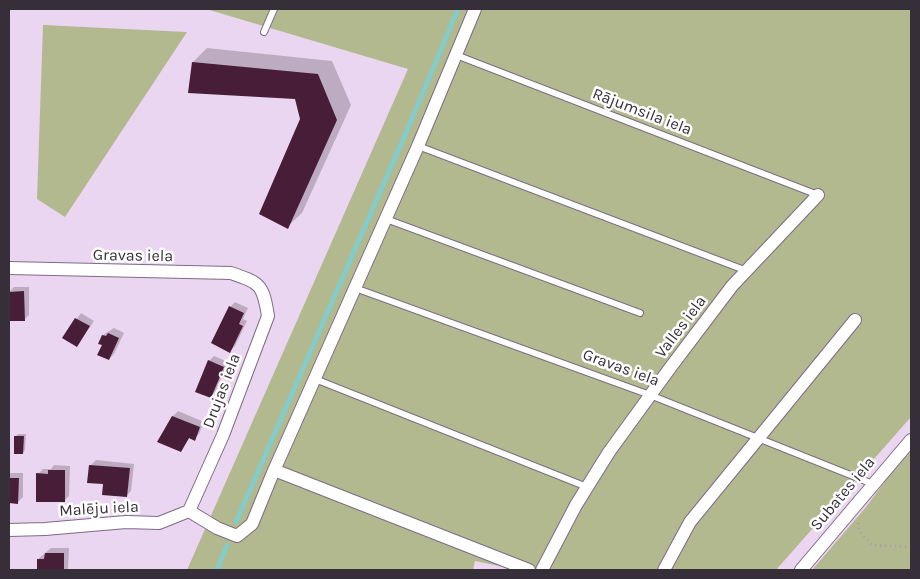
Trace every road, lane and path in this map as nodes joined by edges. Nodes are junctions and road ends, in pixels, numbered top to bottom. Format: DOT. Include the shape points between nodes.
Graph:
graph roads {
  1 [pos="274,9"];
  2 [pos="475,9"];
  3 [pos="264,32"];
  4 [pos="456,55"];
  5 [pos="418,146"];
  6 [pos="818,195"];
  7 [pos="386,219"];
  8 [pos="9,268"];
  9 [pos="747,271"];
  10 [pos="256,282"];
  11 [pos="355,288"];
  12 [pos="640,313"];
  13 [pos="855,320"];
  14 [pos="315,379"];
  15 [pos="650,395"];
  16 [pos="757,438"];
  17 [pos="911,440"];
  18 [pos="274,470"];
  19 [pos="873,484"];
  20 [pos="587,487"];
  21 [pos="854,508"];
  22 [pos="189,511"];
  23 [pos="9,530"];
  24 [pos="911,547"];
  25 [pos="529,570"];
  26 [pos="542,570"];
  27 [pos="664,570"];
  28 [pos="801,570"];
  1 -- 3 [label="lane"];
  2 -- 4 [label="street"];
  4 -- 5 [label="street"];
  4 -- 6 [label="lane, Rājumsila iela"];
  5 -- 7 [label="street"];
  5 -- 9 [label="lane"];
  6 -- 9 [label="street, Valles iela"];
  7 -- 11 [label="street"];
  7 -- 12 [label="lane"];
  8 -- 10 [label="street, Gravas iela" via="231,273"];
  9 -- 15 [label="street, Valles iela" via="732,286"];
  10 -- 22 [label="street, Drujas iela" via="265,296 268,316 223,435"];
  11 -- 14 [label="street"];
  11 -- 15 [label="lane, Gravas iela"];
  13 -- 16 [label="street"];
  14 -- 18 [label="street"];
  14 -- 20 [label="lane"];
  15 -- 16 [label="lane, Gravas iela"];
  15 -- 20 [label="street, Valles iela"];
  16 -- 19 [label="lane, Gravas iela"];
  16 -- 27 [label="street" via="690,522"];
  17 -- 19 [label="street, Subates iela"];
  18 -- 22 [label="street" via="252,524 237,536"];
  18 -- 25 [label="street"];
  19 -- 21 [label="street, Subates iela"];
  20 -- 26 [label="street, Valles iela"];
  21 -- 24 [label="path" via="860,532 872,545"];
  21 -- 28 [label="street, Subates iela"];
  22 -- 23 [label="street, Malēju iela" via="159,523 126,522"];
}
